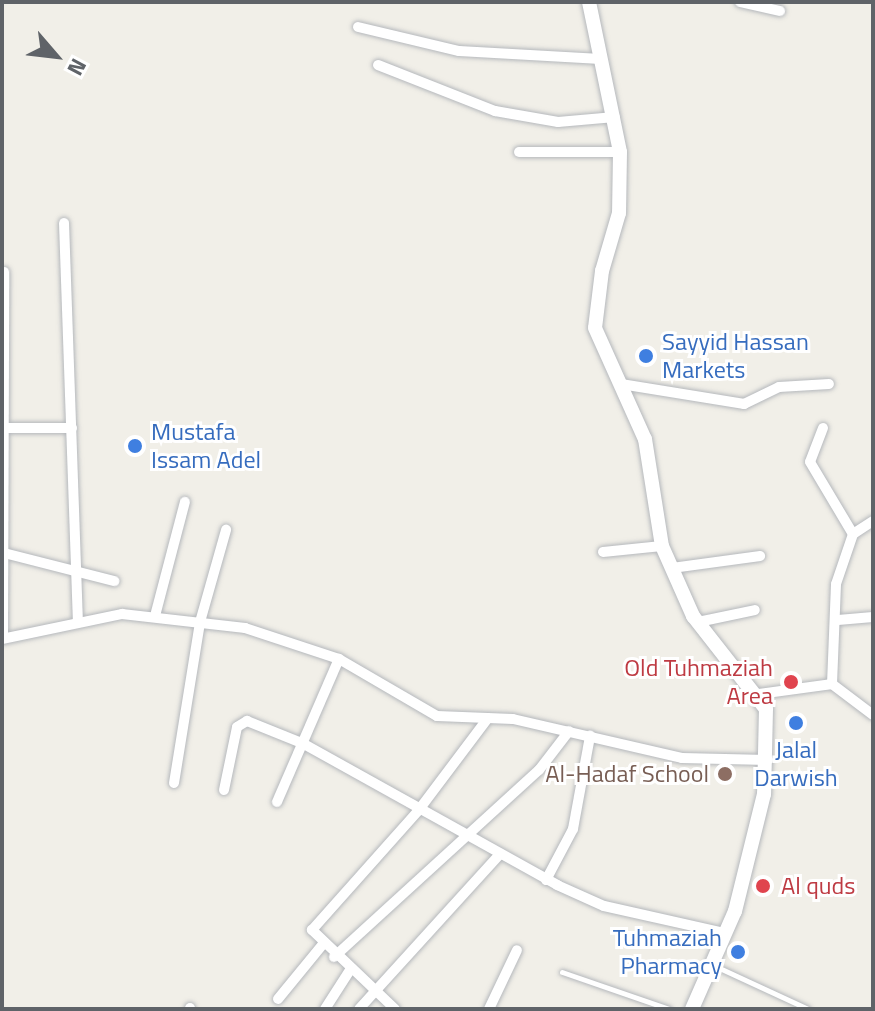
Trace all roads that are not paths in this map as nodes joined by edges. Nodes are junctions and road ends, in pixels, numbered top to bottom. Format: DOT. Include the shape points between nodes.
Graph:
graph roads {
  1 [pos="589,2"];
  2 [pos="740,2"];
  3 [pos="780,11"];
  4 [pos="358,27"];
  5 [pos="601,59"];
  6 [pos="378,65"];
  7 [pos="615,117"];
  8 [pos="519,152"];
  9 [pos="620,152"];
  10 [pos="64,223"];
  11 [pos="4,272"];
  12 [pos="621,384"];
  13 [pos="829,384"];
  14 [pos="4,428"];
  15 [pos="72,428"];
  16 [pos="823,428"];
  17 [pos="185,502"];
  18 [pos="873,521"];
  19 [pos="226,530"];
  20 [pos="853,534"];
  21 [pos="662,546"];
  22 [pos="603,552"];
  23 [pos="5,553"];
  24 [pos="760,556"];
  25 [pos="672,568"];
  26 [pos="75,571"];
  27 [pos="114,581"];
  28 [pos="755,610"];
  29 [pos="155,616"];
  30 [pos="873,617"];
  31 [pos="838,620"];
  32 [pos="78,622"];
  33 [pos="200,622"];
  34 [pos="698,622"];
  35 [pos="2,638"];
  36 [pos="339,659"];
  37 [pos="832,684"];
  38 [pos="759,694"];
  39 [pos="873,715"];
  40 [pos="488,718"];
  41 [pos="569,731"];
  42 [pos="590,736"];
  43 [pos="304,744"];
  44 [pos="768,760"];
  45 [pos="174,783"];
  46 [pos="224,790"];
  47 [pos="277,802"];
  48 [pos="418,811"];
  49 [pos="463,835"];
  50 [pos="499,855"];
  51 [pos="546,880"];
  52 [pos="725,933"];
  53 [pos="323,944"];
  54 [pos="517,950"];
  55 [pos="334,957"];
  56 [pos="711,965"];
  57 [pos="350,970"];
  58 [pos="562,972"];
  59 [pos="372,988"];
  60 [pos="278,999"];
  61 [pos="325,1009"];
  62 [pos="359,1009"];
  63 [pos="395,1009"];
  64 [pos="489,1009"];
  65 [pos="669,1009"];
  66 [pos="692,1009"];
  67 [pos="808,1009"];
  1 -- 5 [label="main road"];
  2 -- 3 [label="street"];
  4 -- 5 [label="street" via="459,51"];
  5 -- 7 [label="main road"];
  6 -- 7 [label="street" via="495,111 558,122"];
  7 -- 9 [label="main road"];
  8 -- 9 [label="street"];
  9 -- 12 [label="main road" via="619,213 602,271 595,328"];
  10 -- 15 [label="street"];
  11 -- 14 [label="street"];
  12 -- 13 [label="street" via="744,404 779,387"];
  12 -- 21 [label="main road" via="645,439"];
  14 -- 15 [label="street"];
  14 -- 23 [label="street"];
  15 -- 26 [label="street"];
  16 -- 20 [label="street" via="810,462"];
  17 -- 29 [label="street"];
  18 -- 20 [label="street"];
  19 -- 33 [label="street"];
  20 -- 31 [label="street" via="836,584"];
  21 -- 22 [label="street"];
  21 -- 25 [label="main road"];
  23 -- 26 [label="street"];
  23 -- 35 [label="street"];
  24 -- 25 [label="street"];
  25 -- 34 [label="main road"];
  26 -- 27 [label="street"];
  26 -- 32 [label="street"];
  28 -- 34 [label="street"];
  29 -- 32 [label="street"];
  29 -- 33 [label="street"];
  30 -- 31 [label="street"];
  31 -- 37 [label="street"];
  32 -- 35 [label="street"];
  33 -- 36 [label="street" via="287,639"];
  33 -- 45 [label="street"];
  34 -- 38 [label="main road"];
  36 -- 40 [label="street" via="437,716"];
  36 -- 43 [label="street"];
  37 -- 38 [label="street"];
  37 -- 39 [label="street"];
  38 -- 44 [label="main road" via="766,709"];
  40 -- 41 [label="street"];
  40 -- 48 [label="street"];
  41 -- 42 [label="street"];
  41 -- 49 [label="street" via="539,770"];
  42 -- 44 [label="street" via="682,758"];
  42 -- 51 [label="street" via="573,829"];
  43 -- 46 [label="street" via="241,722"];
  43 -- 47 [label="street"];
  43 -- 48 [label="street"];
  44 -- 52 [label="main road"];
  48 -- 49 [label="street"];
  48 -- 53 [label="street" via="313,926"];
  49 -- 50 [label="street"];
  49 -- 55 [label="street"];
  50 -- 51 [label="street"];
  50 -- 59 [label="street"];
  51 -- 52 [label="street" via="604,906"];
  52 -- 56 [label="main road"];
  53 -- 55 [label="street"];
  53 -- 60 [label="street"];
  54 -- 64 [label="street"];
  55 -- 57 [label="street"];
  56 -- 66 [label="main road"];
  56 -- 67 [label="lane"];
  57 -- 59 [label="street"];
  57 -- 61 [label="street"];
  58 -- 65 [label="lane"];
  59 -- 62 [label="street"];
  59 -- 63 [label="street"];
}
